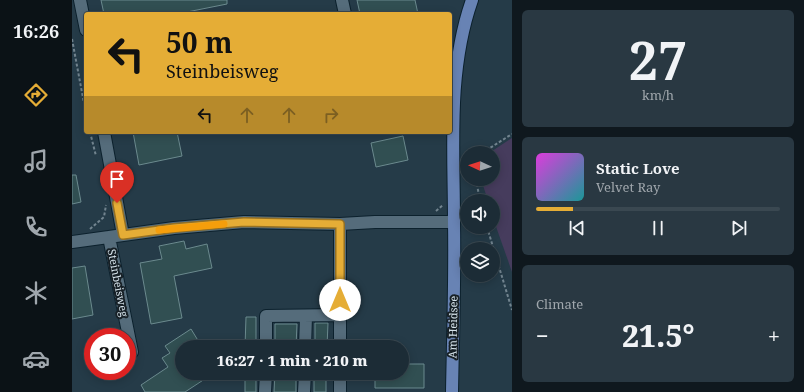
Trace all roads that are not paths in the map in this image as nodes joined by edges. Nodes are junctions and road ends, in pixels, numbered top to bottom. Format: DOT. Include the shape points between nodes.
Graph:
graph roads {
  1 [pos="80,0"];
  2 [pos="342,0"];
  3 [pos="472,0"];
  4 [pos="345,12"];
  5 [pos="84,20"];
  6 [pos="104,134"];
  7 [pos="454,222"];
  8 [pos="340,224"];
  9 [pos="123,235"];
  10 [pos="109,237"];
  11 [pos="75,242"];
  12 [pos="340,315"];
  13 [pos="306,316"];
  14 [pos="127,328"];
  15 [pos="266,340"];
  16 [pos="305,340"];
  17 [pos="340,340"];
  18 [pos="266,380"];
  19 [pos="305,380"];
  20 [pos="340,380"];
  21 [pos="266,392"];
  22 [pos="304,392"];
  23 [pos="340,392"];
  24 [pos="452,392"];
  1 -- 5 [label="street"];
  2 -- 4 [label="street"];
  3 -- 7 [label="main road, Am Heidsee" via="455,80"];
  6 -- 9 [label="street"];
  7 -- 8 [label="street, Steinbeisweg"];
  7 -- 24 [label="main road, Am Heidsee"];
  8 -- 9 [label="street, Steinbeisweg" via="244,222"];
  8 -- 12 [label="street"];
  9 -- 10 [label="street, Steinbeisweg"];
  10 -- 11 [label="street, Steinbeisweg"];
  10 -- 14 [label="street, Steinbeisweg"];
  12 -- 13 [label="street"];
  12 -- 17 [label="street"];
  13 -- 15 [label="street" via="266,316"];
  13 -- 16 [label="street"];
  18 -- 21 [label="street"];
  19 -- 22 [label="street"];
  20 -- 23 [label="street"];
}
